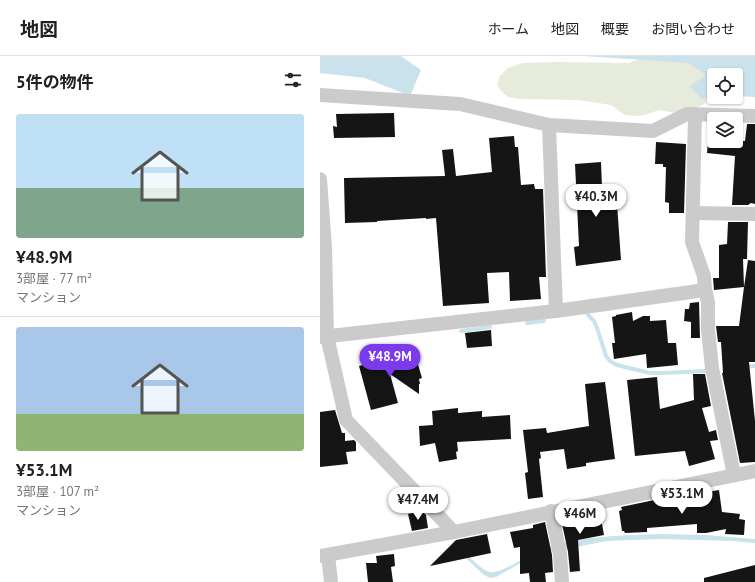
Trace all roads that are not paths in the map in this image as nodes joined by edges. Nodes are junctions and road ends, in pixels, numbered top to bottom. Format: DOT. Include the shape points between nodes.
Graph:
graph roads {
  1 [pos="320,95"];
  2 [pos="695,115"];
  3 [pos="755,116"];
  4 [pos="549,124"];
  5 [pos="320,179"];
  6 [pos="693,213"];
  7 [pos="755,214"];
  8 [pos="705,290"];
  9 [pos="556,311"];
  10 [pos="324,337"];
  11 [pos="755,471"];
  12 [pos="734,475"];
  13 [pos="551,511"];
  14 [pos="454,532"];
  15 [pos="324,555"];
  16 [pos="331,582"];
  17 [pos="562,582"];
  1 -- 4 [label="street" via="460,104"];
  2 -- 3 [label="street"];
  2 -- 4 [label="street" via="687,114 653,131"];
  2 -- 6 [label="street"];
  4 -- 9 [label="street"];
  5 -- 10 [label="street" via="325,248"];
  6 -- 7 [label="street"];
  6 -- 8 [label="street" via="692,242 704,276"];
  8 -- 9 [label="street"];
  8 -- 12 [label="street" via="712,368"];
  9 -- 10 [label="street"];
  10 -- 14 [label="street" via="346,420"];
  11 -- 12 [label="street"];
  12 -- 13 [label="street"];
  13 -- 14 [label="street"];
  13 -- 17 [label="street" via="560,554"];
  14 -- 15 [label="street"];
  15 -- 16 [label="street"];
}
